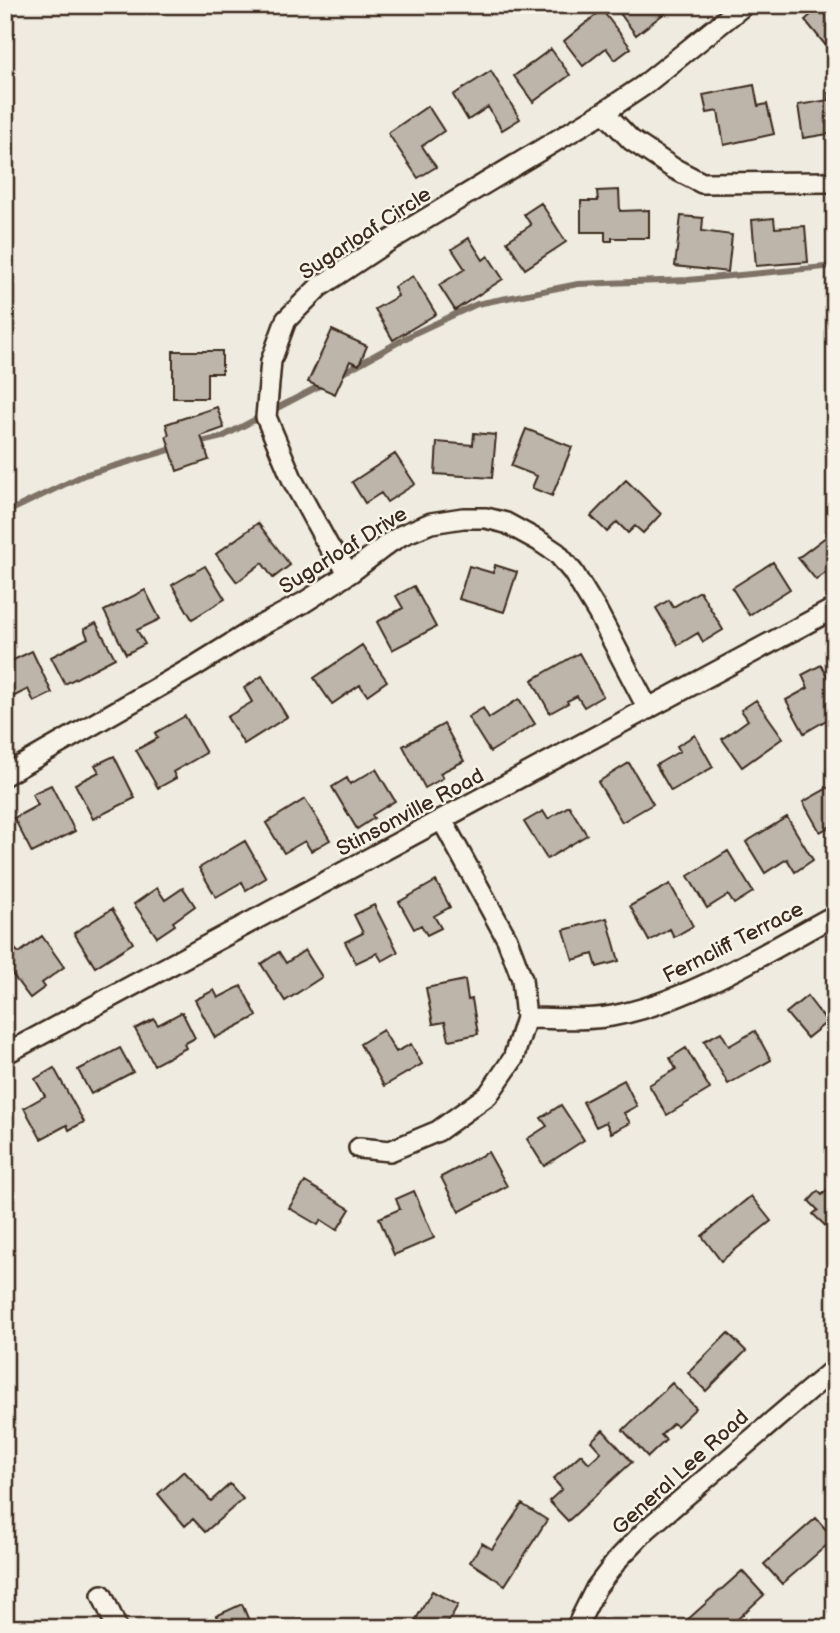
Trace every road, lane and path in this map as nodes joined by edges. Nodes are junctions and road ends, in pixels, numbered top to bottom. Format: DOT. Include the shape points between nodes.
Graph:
graph roads {
  1 [pos="744,5"];
  2 [pos="604,112"];
  3 [pos="835,182"];
  4 [pos="350,573"];
  5 [pos="835,608"];
  6 [pos="648,709"];
  7 [pos="5,775"];
  8 [pos="442,821"];
  9 [pos="835,915"];
  10 [pos="526,1018"];
  11 [pos="5,1054"];
  12 [pos="359,1148"];
  13 [pos="835,1367"];
  14 [pos="102,1595"];
  15 [pos="117,1628"];
  16 [pos="576,1628"];
  1 -- 2 [label="street, Sugarloaf Circle"];
  2 -- 3 [label="street" via="631,140 702,183"];
  2 -- 4 [label="street, Sugarloaf Circle" via="384,244 319,287 286,320 271,361 266,417 293,481"];
  4 -- 6 [label="street, Sugarloaf Drive" via="395,539 431,523 474,518 506,523 556,553 573,572"];
  4 -- 7 [label="street, Sugarloaf Drive"];
  5 -- 6 [label="street, Stinsonville Road"];
  6 -- 8 [label="street, Stinsonville Road"];
  8 -- 10 [label="street" via="507,939 522,978"];
  8 -- 11 [label="street, Stinsonville Road"];
  9 -- 10 [label="street, Ferncliff Terrace" via="711,982 659,1004 611,1017"];
  10 -- 12 [label="street" via="513,1059 488,1095 438,1131 390,1151"];
  13 -- 16 [label="street, General Lee Road" via="647,1529 596,1588"];
  14 -- 15 [label="street"];
}
